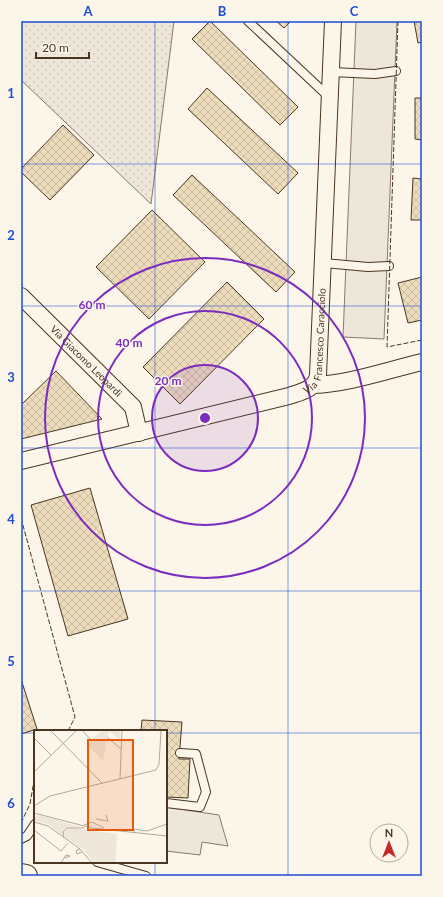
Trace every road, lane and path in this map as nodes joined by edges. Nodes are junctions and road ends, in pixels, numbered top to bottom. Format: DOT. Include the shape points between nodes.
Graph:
graph roads {
  1 [pos="248,21"];
  2 [pos="333,21"];
  3 [pos="396,71"];
  4 [pos="331,72"];
  5 [pos="330,98"];
  6 [pos="324,263"];
  7 [pos="390,266"];
  8 [pos="21,296"];
  9 [pos="422,362"];
  10 [pos="314,385"];
  11 [pos="139,433"];
  12 [pos="21,461"];
  13 [pos="180,753"];
  14 [pos="167,803"];
  15 [pos="34,825"];
  16 [pos="21,839"];
  17 [pos="100,863"];
  18 [pos="21,875"];
  19 [pos="26,876"];
  20 [pos="146,876"];
  1 -- 5 [label="lane"];
  2 -- 4 [label="street, Via Francesco Caracciolo"];
  3 -- 4 [label="lane" via="375,74"];
  4 -- 5 [label="street, Via Francesco Caracciolo"];
  5 -- 6 [label="street, Via Francesco Caracciolo"];
  6 -- 7 [label="lane"];
  6 -- 10 [label="street, Via Francesco Caracciolo" via="318,379"];
  8 -- 11 [label="street, Via Giacomo Leopardi" via="133,407"];
  9 -- 10 [label="street" via="343,382"];
  10 -- 11 [label="street, Via Francesco Caracciolo" via="289,396"];
  11 -- 12 [label="street, Via Francesco Caracciolo"];
  13 -- 14 [label="lane" via="196,754 206,792 200,806"];
  15 -- 16 [label="lane"];
  17 -- 20 [label="lane"];
  18 -- 19 [label="main road"];
}
